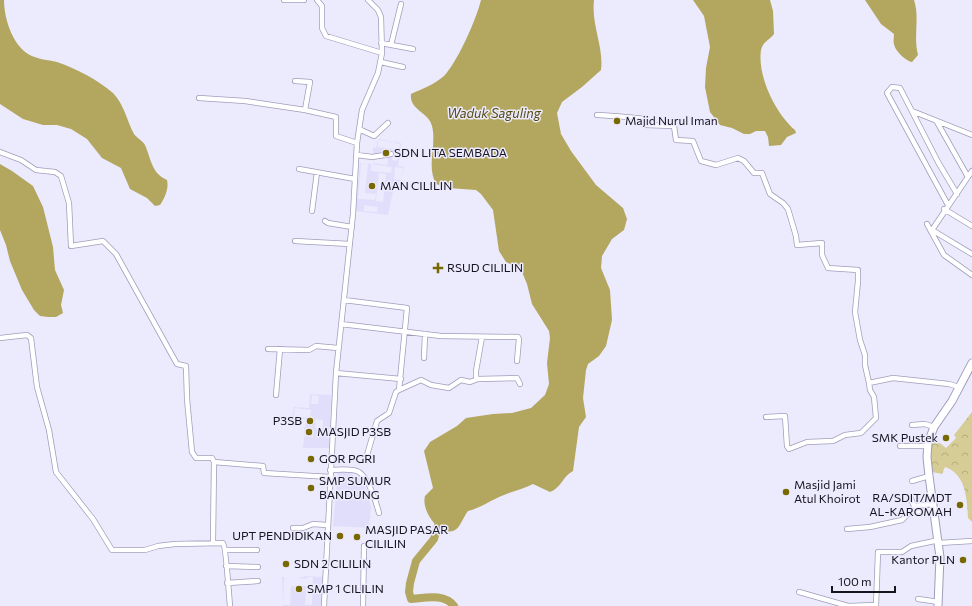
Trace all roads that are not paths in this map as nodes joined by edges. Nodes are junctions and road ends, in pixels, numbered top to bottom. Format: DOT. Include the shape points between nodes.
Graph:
graph roads {
  1 [pos="284,0"];
  2 [pos="304,0"];
  3 [pos="317,0"];
  4 [pos="368,0"];
  5 [pos="401,4"];
  6 [pos="381,44"];
  7 [pos="391,45"];
  8 [pos="413,49"];
  9 [pos="382,53"];
  10 [pos="381,62"];
  11 [pos="403,67"];
  12 [pos="295,81"];
  13 [pos="199,98"];
  14 [pos="304,110"];
  15 [pos="912,111"];
  16 [pos="597,115"];
  17 [pos="937,122"];
  18 [pos="388,123"];
  19 [pos="359,129"];
  20 [pos="972,135"];
  21 [pos="357,143"];
  22 [pos="0,152"];
  23 [pos="391,154"];
  24 [pos="357,155"];
  25 [pos="299,169"];
  26 [pos="972,171"];
  27 [pos="318,172"];
  28 [pos="968,177"];
  29 [pos="355,179"];
  30 [pos="957,194"];
  31 [pos="946,207"];
  32 [pos="312,211"];
  33 [pos="325,221"];
  34 [pos="927,224"];
  35 [pos="972,226"];
  36 [pos="352,227"];
  37 [pos="932,230"];
  38 [pos="295,241"];
  39 [pos="350,244"];
  40 [pos="972,254"];
  41 [pos="972,274"];
  42 [pos="344,300"];
  43 [pos="341,324"];
  44 [pos="404,332"];
  45 [pos="426,334"];
  46 [pos="0,336"];
  47 [pos="482,337"];
  48 [pos="268,348"];
  49 [pos="338,348"];
  50 [pos="280,349"];
  51 [pos="424,358"];
  52 [pos="517,361"];
  53 [pos="972,363"];
  54 [pos="336,373"];
  55 [pos="401,379"];
  56 [pos="476,379"];
  57 [pos="869,383"];
  58 [pos="520,384"];
  59 [pos="959,387"];
  60 [pos="399,390"];
  61 [pos="276,395"];
  62 [pos="766,417"];
  63 [pos="912,425"];
  64 [pos="934,427"];
  65 [pos="900,446"];
  66 [pos="928,446"];
  67 [pos="367,455"];
  68 [pos="214,462"];
  69 [pos="330,470"];
  70 [pos="929,476"];
  71 [pos="330,477"];
  72 [pos="912,481"];
  73 [pos="911,499"];
  74 [pos="933,507"];
  75 [pos="379,513"];
  76 [pos="885,517"];
  77 [pos="885,523"];
  78 [pos="327,525"];
  79 [pos="293,528"];
  80 [pos="847,529"];
  81 [pos="939,541"];
  82 [pos="972,541"];
  83 [pos="213,542"];
  84 [pos="364,546"];
  85 [pos="226,550"];
  86 [pos="257,550"];
  87 [pos="226,566"];
  88 [pos="258,566"];
  89 [pos="258,581"];
  90 [pos="227,582"];
  91 [pos="799,592"];
  92 [pos="918,600"];
  93 [pos="938,604"];
  94 [pos="230,606"];
  95 [pos="324,606"];
  96 [pos="363,606"];
  97 [pos="876,606"];
  1 -- 2 [label="street"];
  3 -- 9 [label="street" via="322,6 322,28 326,36"];
  4 -- 6 [label="street" via="381,17"];
  5 -- 7 [label="street"];
  6 -- 7 [label="street"];
  6 -- 9 [label="street"];
  7 -- 8 [label="street"];
  9 -- 10 [label="street"];
  10 -- 11 [label="street"];
  10 -- 19 [label="street" via="362,110"];
  12 -- 14 [label="street" via="310,82"];
  13 -- 14 [label="street" via="245,101"];
  14 -- 21 [label="street" via="336,117 336,136"];
  15 -- 17 [label="street"];
  15 -- 30 [label="street"];
  15 -- 31 [label="street" via="900,88 892,87 887,93"];
  16 -- 57 [label="street" via="642,118 645,125 674,126 676,140 693,141 702,160 716,164 738,158 754,173 762,173 770,194 784,203 788,209 797,245 822,243 822,255 828,268 858,270 855,312"];
  17 -- 20 [label="street"];
  17 -- 28 [label="street"];
  18 -- 19 [label="street" via="374,136"];
  19 -- 21 [label="street"];
  21 -- 24 [label="street"];
  22 -- 68 [label="street" via="21,160 36,170 55,172 61,176 69,203 72,247 101,240 116,254 173,358 177,364 186,366 192,452 198,458 212,458"];
  23 -- 24 [label="street" via="372,157"];
  24 -- 29 [label="street"];
  25 -- 27 [label="street"];
  26 -- 28 [label="street"];
  27 -- 29 [label="street"];
  27 -- 32 [label="street"];
  28 -- 30 [label="street"];
  29 -- 36 [label="street"];
  30 -- 31 [label="street"];
  31 -- 35 [label="street"];
  31 -- 37 [label="street"];
  33 -- 36 [label="street"];
  34 -- 37 [label="street"];
  36 -- 39 [label="street"];
  37 -- 40 [label="street"];
  37 -- 41 [label="street" via="944,255"];
  38 -- 39 [label="street"];
  39 -- 42 [label="street"];
  42 -- 43 [label="street"];
  42 -- 44 [label="street" via="407,307"];
  43 -- 44 [label="street"];
  43 -- 49 [label="street"];
  44 -- 45 [label="street"];
  44 -- 55 [label="street"];
  45 -- 47 [label="street"];
  45 -- 51 [label="street"];
  46 -- 83 [label="street" via="27,335 31,338 36,381 49,430 56,472 93,520 112,550 145,550 158,546"];
  47 -- 52 [label="street" via="519,338"];
  47 -- 56 [label="street"];
  48 -- 50 [label="street"];
  49 -- 50 [label="street" via="316,346 309,350"];
  49 -- 54 [label="street"];
  50 -- 61 [label="street"];
  53 -- 59 [label="main road"];
  54 -- 55 [label="street"];
  54 -- 69 [label="street"];
  55 -- 60 [label="street"];
  56 -- 58 [label="street" via="516,378"];
  56 -- 60 [label="street" via="470,382 461,380 449,388 420,380"];
  57 -- 59 [label="street" via="893,378"];
  57 -- 62 [label="street" via="874,397 876,418 861,432 833,441 807,442 789,449 785,416"];
  59 -- 64 [label="main road"];
  60 -- 67 [label="street" via="389,413 377,421"];
  63 -- 64 [label="street" via="926,424"];
  64 -- 66 [label="main road"];
  65 -- 66 [label="street"];
  66 -- 70 [label="main road"];
  68 -- 71 [label="street" via="264,466 264,473"];
  68 -- 83 [label="street"];
  69 -- 71 [label="street"];
  69 -- 75 [label="street" via="360,472 372,491"];
  70 -- 72 [label="street"];
  70 -- 74 [label="main road"];
  71 -- 78 [label="street"];
  73 -- 74 [label="street" via="914,506"];
  74 -- 77 [label="street" via="910,512 903,519"];
  74 -- 81 [label="main road"];
  76 -- 77 [label="street"];
  77 -- 80 [label="street"];
  78 -- 79 [label="street" via="313,524"];
  78 -- 95 [label="street"];
  81 -- 82 [label="street"];
  81 -- 93 [label="main road"];
  81 -- 97 [label="street" via="911,546 902,552 878,552"];
  83 -- 85 [label="street" via="223,543"];
  84 -- 96 [label="street"];
  85 -- 86 [label="street"];
  85 -- 87 [label="street"];
  87 -- 88 [label="street"];
  87 -- 90 [label="street"];
  89 -- 90 [label="street"];
  90 -- 94 [label="street"];
  91 -- 97 [label="street" via="848,606"];
  92 -- 93 [label="street"];
}
